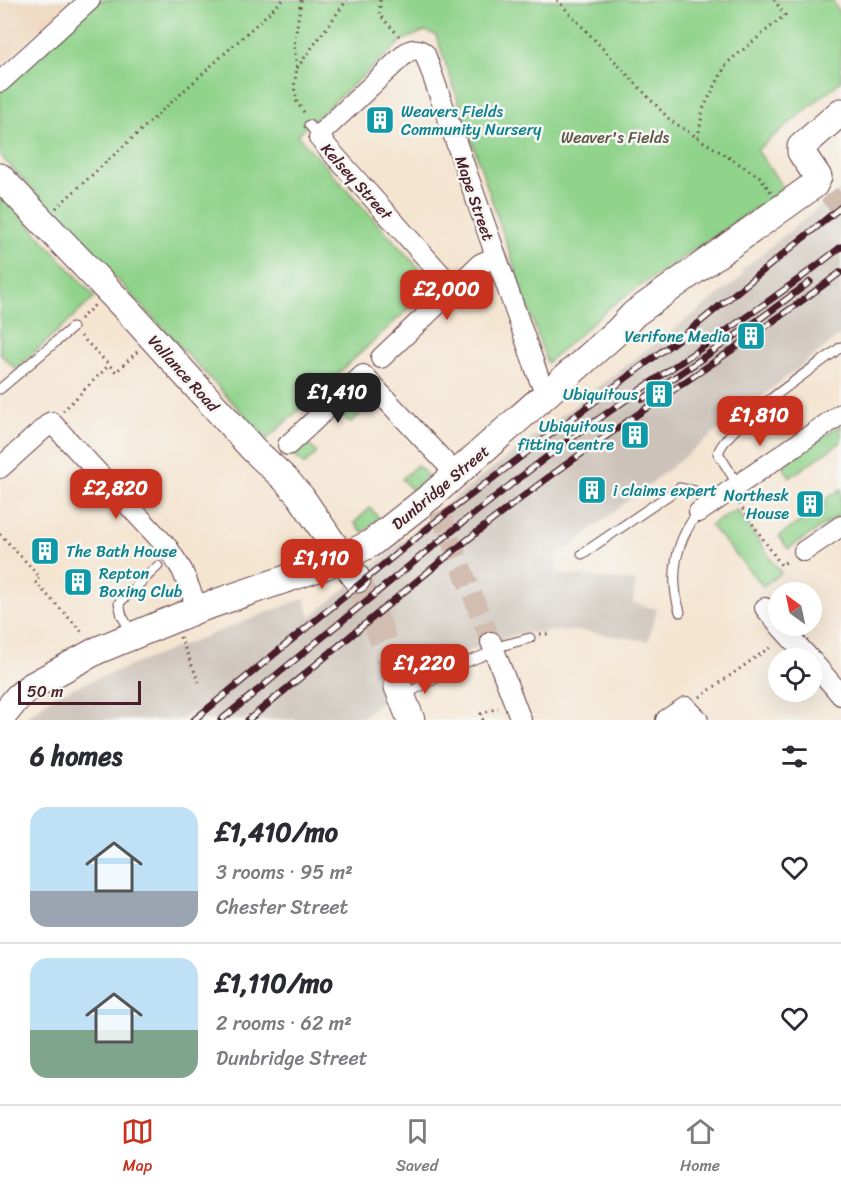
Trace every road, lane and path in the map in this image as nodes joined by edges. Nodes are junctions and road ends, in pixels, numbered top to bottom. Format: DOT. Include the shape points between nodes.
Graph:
graph roads {
  1 [pos="90,0"];
  2 [pos="283,0"];
  3 [pos="300,0"];
  4 [pos="347,0"];
  5 [pos="380,0"];
  6 [pos="557,0"];
  7 [pos="774,0"];
  8 [pos="410,51"];
  9 [pos="297,68"];
  10 [pos="0,82"];
  11 [pos="841,112"];
  12 [pos="312,126"];
  13 [pos="698,138"];
  14 [pos="0,177"];
  15 [pos="782,208"];
  16 [pos="44,224"];
  17 [pos="495,257"];
  18 [pos="454,289"];
  19 [pos="109,291"];
  20 [pos="72,328"];
  21 [pos="152,338"];
  22 [pos="841,347"];
  23 [pos="381,358"];
  24 [pos="109,365"];
  25 [pos="0,389"];
  26 [pos="549,392"];
  27 [pos="841,414"];
  28 [pos="51,422"];
  29 [pos="288,445"];
  30 [pos="0,468"];
  31 [pos="456,474"];
  32 [pos="734,487"];
  33 [pos="704,508"];
  34 [pos="841,526"];
  35 [pos="0,534"];
  36 [pos="804,550"];
  37 [pos="582,554"];
  38 [pos="158,566"];
  39 [pos="350,568"];
  40 [pos="765,608"];
  41 [pos="198,609"];
  42 [pos="680,612"];
  43 [pos="768,612"];
  44 [pos="178,633"];
  45 [pos="133,635"];
  46 [pos="774,636"];
  47 [pos="789,636"];
  48 [pos="530,638"];
  49 [pos="493,647"];
  50 [pos="800,648"];
  51 [pos="98,650"];
  52 [pos="822,674"];
  53 [pos="199,682"];
  54 [pos="841,696"];
  55 [pos="404,701"];
  56 [pos="4,708"];
  57 [pos="517,711"];
  58 [pos="692,713"];
  59 [pos="483,720"];
  60 [pos="666,720"];
  1 -- 10 [label="street"];
  2 -- 16 [label="path" via="55,209"];
  3 -- 9 [label="path" via="294,46"];
  4 -- 9 [label="path"];
  5 -- 8 [label="path" via="380,15 404,42 410,40"];
  6 -- 13 [label="path" via="671,121"];
  7 -- 13 [label="path" via="785,15 727,63 703,109"];
  8 -- 12 [label="street, Kelsey Street"];
  8 -- 17 [label="street, Mape Street" via="421,50 425,54"];
  9 -- 12 [label="path" via="297,102"];
  11 -- 15 [label="main road, Dunbridge Street" via="801,147 823,187"];
  12 -- 18 [label="street, Kelsey Street" via="322,143"];
  13 -- 15 [label="path" via="760,177"];
  14 -- 16 [label="main road, Vallance Road"];
  15 -- 26 [label="main road, Dunbridge Street" via="633,314"];
  16 -- 19 [label="main road, Vallance Road"];
  17 -- 18 [label="street" via="480,264"];
  17 -- 26 [label="street, Mape Street" via="540,381"];
  18 -- 23 [label="street"];
  19 -- 20 [label="path"];
  19 -- 21 [label="main road, Vallance Road"];
  20 -- 24 [label="path"];
  20 -- 25 [label="lane"];
  21 -- 24 [label="path" via="116,372"];
  21 -- 39 [label="main road, Vallance Road" via="301,496"];
  22 -- 32 [label="lane" via="744,420 721,443 718,453"];
  24 -- 28 [label="path"];
  26 -- 31 [label="main road, Dunbridge Street"];
  27 -- 32 [label="street"];
  28 -- 30 [label="street"];
  28 -- 41 [label="street" via="168,548"];
  29 -- 31 [label="street" via="363,375"];
  31 -- 39 [label="main road, Dunbridge Street" via="435,504 370,544"];
  32 -- 33 [label="street"];
  32 -- 36 [label="path" via="781,565"];
  33 -- 37 [label="lane" via="695,491 679,488"];
  33 -- 42 [label="lane" via="689,523 674,568"];
  34 -- 36 [label="street"];
  35 -- 51 [label="path" via="40,577 35,582"];
  38 -- 45 [label="lane" via="119,603"];
  39 -- 41 [label="main road, Dunbridge Street"];
  40 -- 43 [label="street"];
  41 -- 45 [label="main road, Dunbridge Street"];
  44 -- 53 [label="path"];
  45 -- 51 [label="main road, Dunbridge Street"];
  46 -- 58 [label="path"];
  47 -- 50 [label="street"];
  48 -- 49 [label="lane"];
  49 -- 55 [label="lane"];
  49 -- 57 [label="street"];
  51 -- 56 [label="main road, Dunbridge Street" via="30,687"];
  52 -- 54 [label="street"];
  57 -- 59 [label="path" via="481,714"];
  58 -- 60 [label="street"];
}
